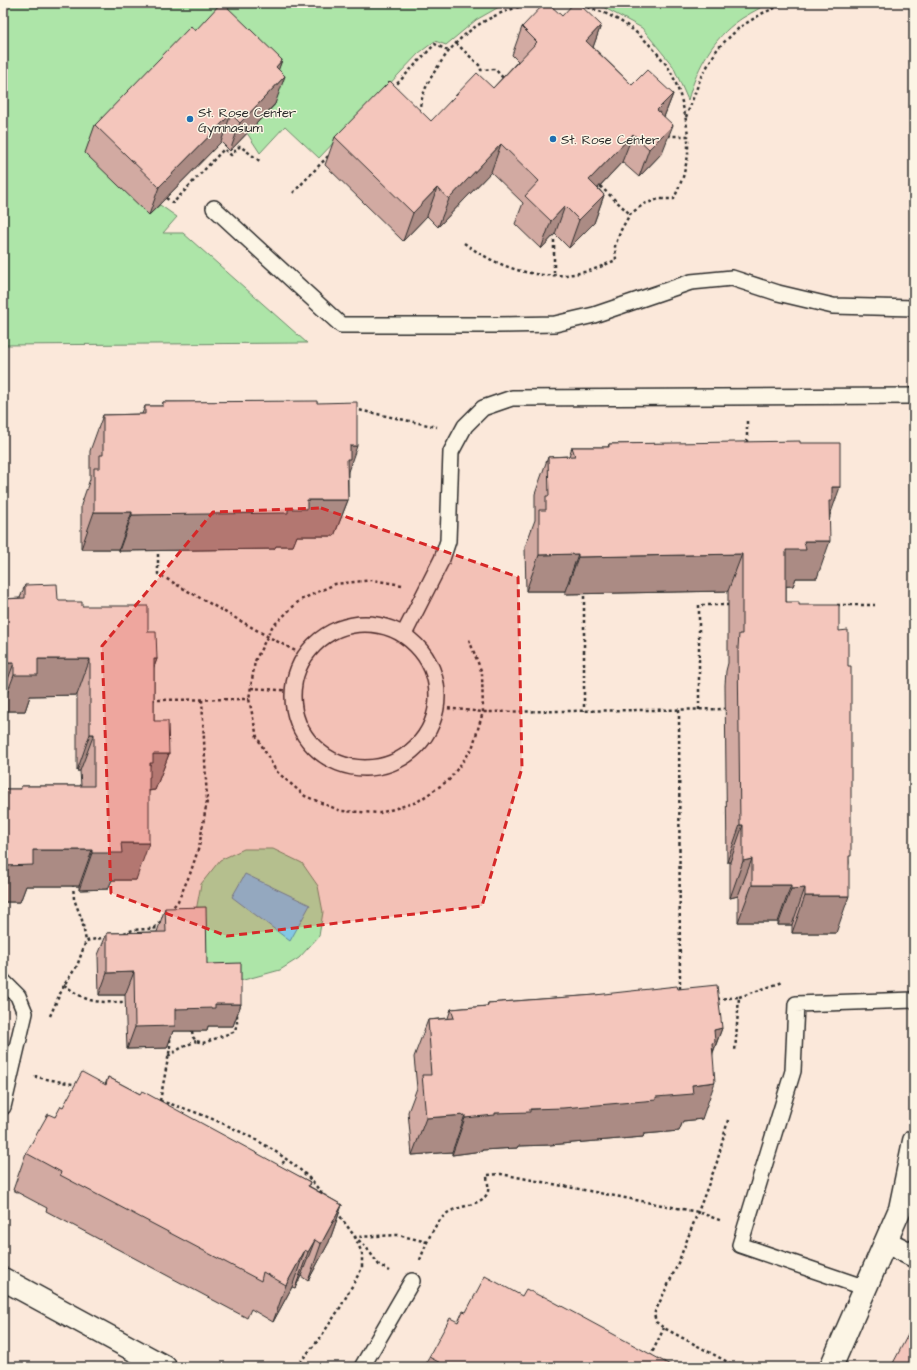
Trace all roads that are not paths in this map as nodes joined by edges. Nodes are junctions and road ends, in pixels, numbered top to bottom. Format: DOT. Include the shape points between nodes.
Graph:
graph roads {
  1 [pos="214,208"];
  2 [pos="914,308"];
  3 [pos="914,396"];
  4 [pos="404,634"];
  5 [pos="3,981"];
  6 [pos="914,1000"];
  7 [pos="3,1107"];
  8 [pos="914,1141"];
  9 [pos="886,1242"];
  10 [pos="914,1256"];
  11 [pos="3,1279"];
  12 [pos="412,1281"];
  13 [pos="866,1288"];
  14 [pos="165,1367"];
  15 [pos="362,1367"];
  16 [pos="831,1367"];
  1 -- 2 [label="lane" via="341,325 555,324 594,315 691,282 732,278 833,306"];
  3 -- 4 [label="lane" via="512,398 483,408 465,426 451,452 448,541 442,559"];
  4 -- 4 [label="lane" via="381,625 357,624 333,631 314,644 300,663 294,685 294,708 302,730 316,749 335,762 357,768 381,767 402,759 421,742 434,721 438,697 434,673 423,651"];
  5 -- 7 [label="lane" via="18,996 25,1013"];
  6 -- 13 [label="lane" via="796,1004 793,1071 740,1245"];
  8 -- 9 [label="street" via="900,1209"];
  9 -- 10 [label="street"];
  9 -- 13 [label="street"];
  11 -- 14 [label="street"];
  12 -- 15 [label="lane"];
  13 -- 16 [label="street"];
}
